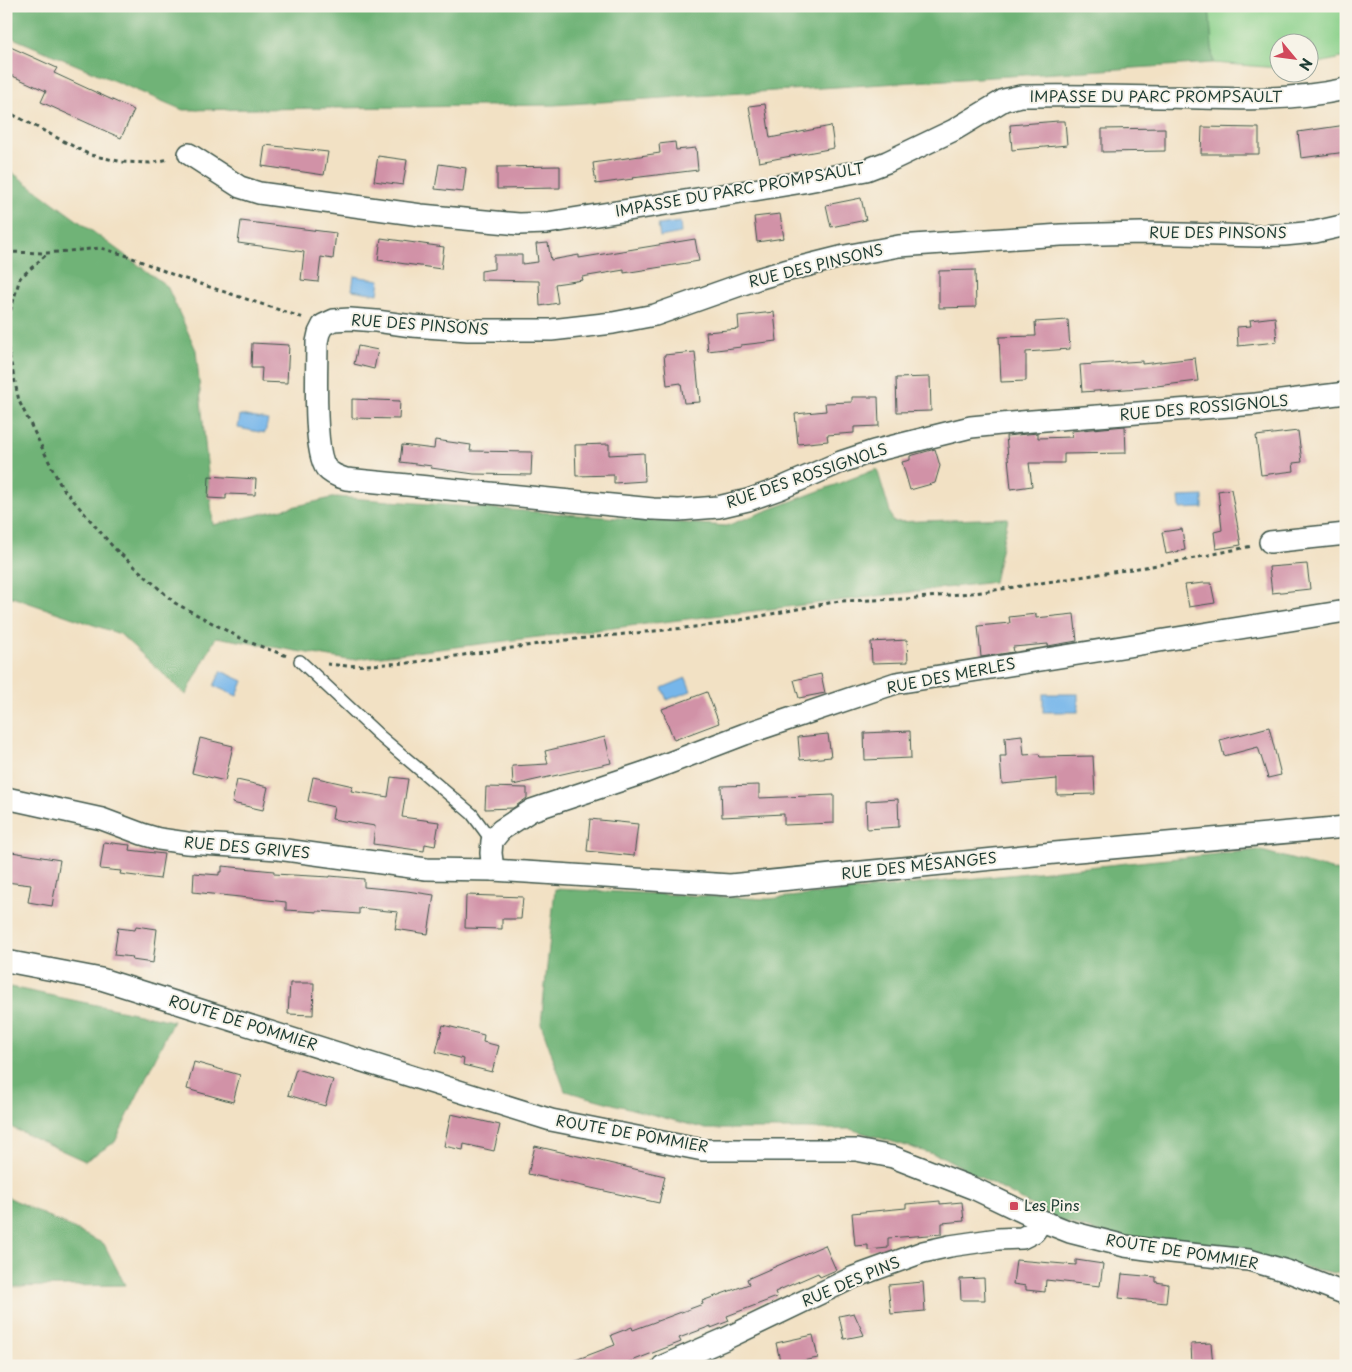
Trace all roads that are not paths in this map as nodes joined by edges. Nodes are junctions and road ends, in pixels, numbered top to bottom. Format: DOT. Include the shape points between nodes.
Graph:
graph roads {
  1 [pos="1346,89"];
  2 [pos="189,154"];
  3 [pos="1346,225"];
  4 [pos="323,325"];
  5 [pos="1346,393"];
  6 [pos="1346,534"];
  7 [pos="1270,542"];
  8 [pos="1346,611"];
  9 [pos="300,661"];
  10 [pos="6,798"];
  11 [pos="1346,827"];
  12 [pos="492,841"];
  13 [pos="493,870"];
  14 [pos="6,961"];
  15 [pos="1042,1221"];
  16 [pos="1346,1294"];
  17 [pos="664,1366"];
  1 -- 2 [label="street, IMPASSE DU PARC PROMPSAULT" via="1286,98 1242,99 1021,96 1004,100 954,130 866,170 547,223 519,224 421,215 259,193 240,187"];
  3 -- 4 [label="street, RUE DES PINSONS" via="1315,232 1267,236 1061,235 899,246 785,270 655,316 583,327 468,330 350,319"];
  4 -- 5 [label="street, RUE DES ROSSIGNOLS" via="317,342 317,415 323,462 336,475 346,480 653,509 718,507 748,500 874,451 971,428 1256,404"];
  6 -- 7 [label="street"];
  8 -- 12 [label="street, RUE DES MERLES" via="896,684 532,810 501,830"];
  9 -- 12 [label="lane" via="472,814"];
  10 -- 13 [label="street, RUE DES GRIVES" via="102,819 142,834 187,844 278,850 426,869"];
  11 -- 13 [label="street, RUE DES MÉSANGES" via="730,885"];
  12 -- 13 [label="street"];
  14 -- 15 [label="street, ROUTE DE POMMIER" via="101,979 551,1120 703,1150 856,1150 893,1157 975,1189"];
  15 -- 16 [label="street, ROUTE DE POMMIER" via="1124,1246 1249,1260"];
  15 -- 17 [label="street, RUE DES PINS" via="1034,1232 1022,1238 923,1252 854,1277"];
}
